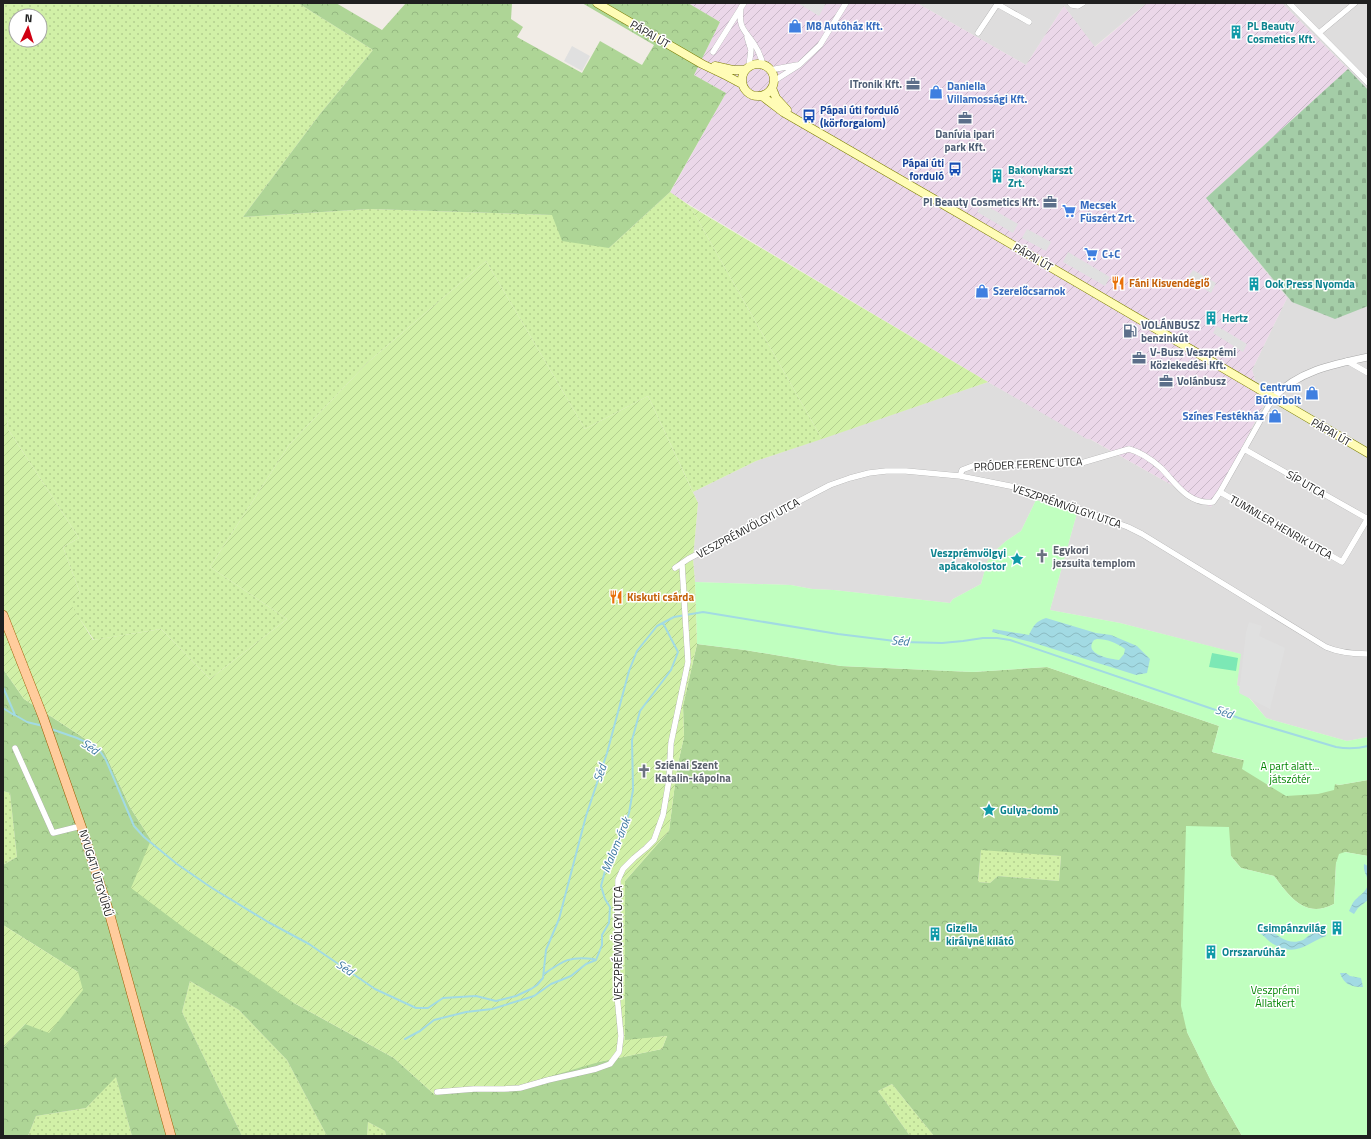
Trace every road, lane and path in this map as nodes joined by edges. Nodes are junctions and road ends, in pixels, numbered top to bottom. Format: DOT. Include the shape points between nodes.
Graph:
graph roads {
  1 [pos="597,3"];
  2 [pos="846,3"];
  3 [pos="1070,3"];
  4 [pos="1289,3"];
  5 [pos="1355,3"];
  6 [pos="997,4"];
  7 [pos="743,5"];
  8 [pos="1080,5"];
  9 [pos="1029,22"];
  10 [pos="1319,33"];
  11 [pos="978,34"];
  12 [pos="747,35"];
  13 [pos="713,52"];
  14 [pos="702,64"];
  15 [pos="763,65"];
  16 [pos="799,65"];
  17 [pos="747,68"];
  18 [pos="770,70"];
  19 [pos="1368,83"];
  20 [pos="742,84"];
  21 [pos="773,84"];
  22 [pos="762,96"];
  23 [pos="792,117"];
  24 [pos="1368,357"];
  25 [pos="1347,361"];
  26 [pos="1368,373"];
  27 [pos="1273,398"];
  28 [pos="1244,449"];
  29 [pos="1368,453"];
  30 [pos="960,476"];
  31 [pos="1220,492"];
  32 [pos="1368,519"];
  33 [pos="682,564"];
  34 [pos="675,568"];
  35 [pos="3,615"];
  36 [pos="1368,654"];
  37 [pos="15,748"];
  38 [pos="81,826"];
  39 [pos="437,1092"];
  40 [pos="171,1136"];
  1 -- 14 [label="main road, PÁPAI ÚT"];
  2 -- 16 [label="street" via="820,45"];
  3 -- 8 [label="street" via="1072,6"];
  4 -- 10 [label="street"];
  5 -- 10 [label="street"];
  6 -- 9 [label="street"];
  6 -- 11 [label="street"];
  7 -- 12 [label="street" via="740,20"];
  7 -- 13 [label="street"];
  10 -- 19 [label="street"];
  12 -- 15 [label="street" via="755,45"];
  12 -- 17 [label="street" via="751,50"];
  14 -- 17 [label="main road, PÁPAI ÚT" via="733,70"];
  14 -- 20 [label="main road, PÁPAI ÚT"];
  15 -- 17 [label="main road" via="754,64"];
  15 -- 18 [label="main road"];
  16 -- 18 [label="street"];
  16 -- 21 [label="street"];
  17 -- 20 [label="main road" via="742,77"];
  18 -- 21 [label="main road"];
  20 -- 22 [label="main road" via="750,95"];
  21 -- 22 [label="main road"];
  21 -- 23 [label="main road, PÁPAI ÚT" via="776,98"];
  22 -- 23 [label="main road, PÁPAI ÚT"];
  23 -- 27 [label="main road, PÁPAI ÚT"];
  24 -- 25 [label="street"];
  25 -- 26 [label="street"];
  25 -- 27 [label="street" via="1304,376"];
  27 -- 28 [label="street"];
  27 -- 29 [label="main road, PÁPAI ÚT"];
  28 -- 31 [label="street"];
  28 -- 32 [label="street, SÍP UTCA"];
  30 -- 31 [label="street, PRÓDER FERENC UTCA" via="962,470 975,466 1078,464 1129,448 1157,465 1178,489 1195,500 1213,502"];
  30 -- 33 [label="street, VESZPRÉMVÖLGYI UTCA" via="886,471 850,478 830,485"];
  30 -- 36 [label="street, VESZPRÉMVÖLGYI UTCA" via="1020,488 1128,527 1326,647 1346,653"];
  31 -- 32 [label="street, TUMMLER HENRIK UTCA" via="1342,562"];
  33 -- 34 [label="street, VESZPRÉMVÖLGYI UTCA"];
  33 -- 39 [label="street, VESZPRÉMVÖLGYI UTCA" via="688,662 671,743 669,780 663,815 654,840 623,869 618,880 616,957 621,1036 619,1052 610,1064 520,1088"];
  35 -- 38 [label="main road, NYUGATI ÚTGYŰRŰ" via="53,744"];
  37 -- 38 [label="street" via="51,834"];
  38 -- 40 [label="main road, NYUGATI ÚTGYŰRŰ" via="109,912"];
}
